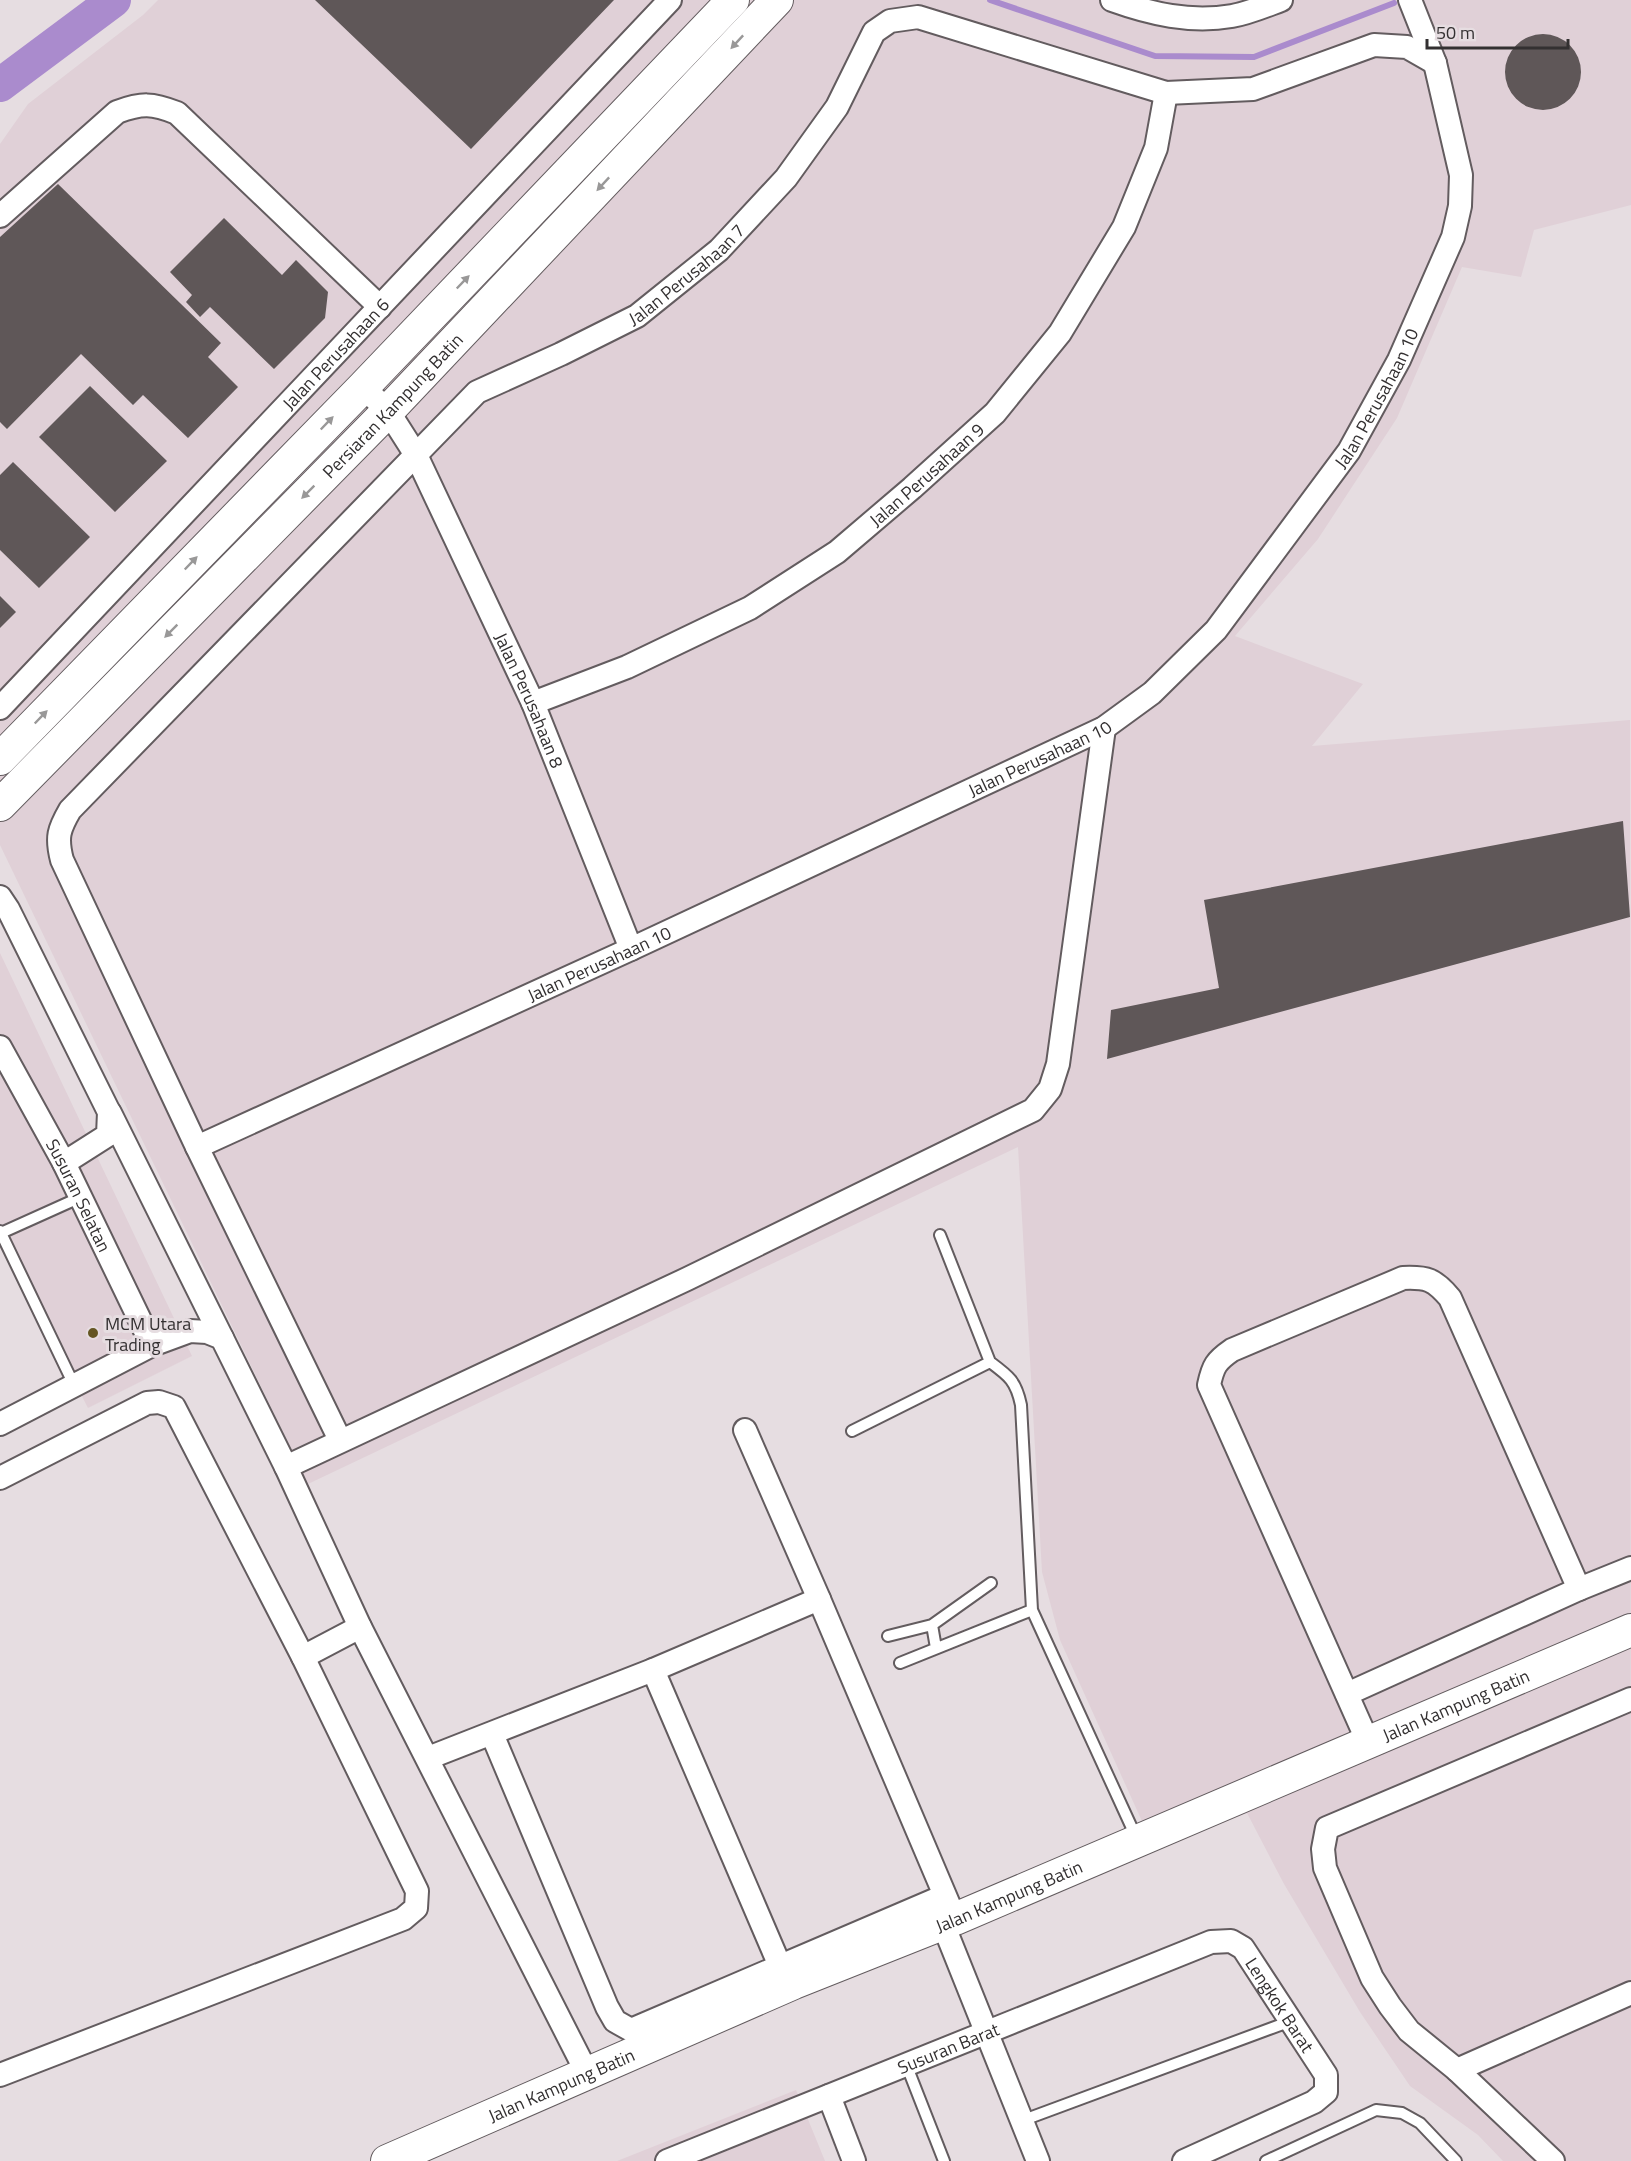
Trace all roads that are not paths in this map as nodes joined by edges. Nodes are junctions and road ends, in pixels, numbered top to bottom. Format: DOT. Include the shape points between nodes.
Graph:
graph roads {
  1 [pos="670,0"];
  2 [pos="733,0"];
  3 [pos="777,0"];
  4 [pos="1112,0"];
  5 [pos="1281,0"];
  6 [pos="1410,0"];
  7 [pos="1435,63"];
  8 [pos="1166,93"];
  9 [pos="0,216"];
  10 [pos="380,307"];
  11 [pos="363,387"];
  12 [pos="388,411"];
  13 [pos="416,455"];
  14 [pos="533,703"];
  15 [pos="0,708"];
  16 [pos="1104,728"];
  17 [pos="0,759"];
  18 [pos="0,804"];
  19 [pos="0,897"];
  20 [pos="632,949"];
  21 [pos="0,1047"];
  22 [pos="110,1112"];
  23 [pos="197,1147"];
  24 [pos="64,1163"];
  25 [pos="81,1197"];
  26 [pos="1,1232"];
  27 [pos="940,1235"];
  28 [pos="222,1338"];
  29 [pos="152,1345"];
  30 [pos="990,1362"];
  31 [pos="75,1387"];
  32 [pos="0,1424"];
  33 [pos="745,1430"];
  34 [pos="852,1431"];
  35 [pos="340,1440"];
  36 [pos="286,1467"];
  37 [pos="0,1478"];
  38 [pos="1631,1568"];
  39 [pos="991,1583"];
  40 [pos="1579,1589"];
  41 [pos="819,1599"];
  42 [pos="1032,1610"];
  43 [pos="932,1625"];
  44 [pos="360,1627"];
  45 [pos="1631,1630"];
  46 [pos="888,1636"];
  47 [pos="936,1648"];
  48 [pos="303,1658"];
  49 [pos="900,1663"];
  50 [pos="653,1670"];
  51 [pos="1347,1694"];
  52 [pos="1631,1699"];
  53 [pos="492,1734"];
  54 [pos="1368,1742"];
  55 [pos="428,1758"];
  56 [pos="1138,1842"];
  57 [pos="947,1913"];
  58 [pos="1231,1941"];
  59 [pos="787,1974"];
  60 [pos="1631,1993"];
  61 [pos="1291,2021"];
  62 [pos="988,2032"];
  63 [pos="906,2064"];
  64 [pos="1456,2070"];
  65 [pos="587,2073"];
  66 [pos="0,2075"];
  67 [pos="829,2096"];
  68 [pos="1021,2121"];
  69 [pos="387,2161"];
  70 [pos="667,2161"];
  71 [pos="854,2161"];
  72 [pos="944,2161"];
  73 [pos="1038,2161"];
  74 [pos="1184,2161"];
  75 [pos="1266,2161"];
  76 [pos="1456,2161"];
  77 [pos="1553,2161"];
  1 -- 10 [label="street, Jalan Perusahaan 6"];
  11 -- 2 [label="street, Persiaran Kampung Batin, one-way"];
  3 -- 12 [label="street, Persiaran Kampung Batin, one-way"];
  4 -- 5 [label="street" via="1149,13 1187,17 1232,16"];
  6 -- 7 [label="street, Jalan Perusahaan 10"];
  7 -- 8 [label="street" via="1407,47 1374,45 1253,89"];
  7 -- 16 [label="street, Jalan Perusahaan 10" via="1461,175 1460,206 1453,237 1399,360 1349,452 1216,630 1152,693"];
  8 -- 13 [label="street, Jalan Perusahaan 7" via="918,17 890,21 874,32 837,107 786,178 719,250 637,316 477,392"];
  8 -- 14 [label="street, Jalan Perusahaan 9" via="1156,148 1124,227 1060,333 995,413 837,552 750,608 627,667"];
  9 -- 10 [label="street" via="117,112 149,104 177,113"];
  10 -- 15 [label="street, Jalan Perusahaan 6"];
  11 -- 12 [label="street, Jalan Perusahaan 8"];
  17 -- 11 [label="street, Persiaran Kampung Batin, one-way"];
  12 -- 13 [label="street, Jalan Perusahaan 8"];
  12 -- 18 [label="street, Persiaran Kampung Batin, one-way"];
  13 -- 14 [label="street, Jalan Perusahaan 8"];
  13 -- 23 [label="street, Jalan Perusahaan 7" via="70,810 59,830 62,860"];
  14 -- 20 [label="street, Jalan Perusahaan 8"];
  16 -- 20 [label="street, Jalan Perusahaan 10"];
  16 -- 35 [label="street" via="1058,1064 1050,1089 1033,1110 687,1279"];
  19 -- 22 [label="street"];
  20 -- 23 [label="street, Jalan Perusahaan 10"];
  21 -- 24 [label="street, Susuran Selatan"];
  22 -- 24 [label="street" via="108,1135"];
  22 -- 28 [label="street"];
  23 -- 35 [label="street, Jalan Perusahaan 7"];
  24 -- 25 [label="street, Susuran Selatan"];
  25 -- 26 [label="lane"];
  25 -- 29 [label="street, Susuran Selatan"];
  26 -- 31 [label="lane"];
  27 -- 30 [label="lane"];
  28 -- 29 [label="street" via="190,1331"];
  28 -- 36 [label="street"];
  29 -- 31 [label="street"];
  30 -- 34 [label="lane"];
  30 -- 42 [label="lane" via="1018,1389 1021,1405"];
  31 -- 32 [label="street"];
  33 -- 41 [label="street"];
  35 -- 36 [label="street"];
  36 -- 44 [label="street"];
  37 -- 48 [label="street" via="147,1403 174,1407"];
  38 -- 40 [label="street"];
  39 -- 43 [label="lane"];
  40 -- 51 [label="street"];
  40 -- 51 [label="street" via="1450,1298 1432,1281 1403,1278 1232,1350 1217,1360 1209,1385"];
  41 -- 50 [label="street"];
  41 -- 57 [label="street"];
  42 -- 47 [label="lane"];
  42 -- 56 [label="lane"];
  43 -- 46 [label="lane"];
  43 -- 47 [label="lane"];
  44 -- 48 [label="street"];
  44 -- 55 [label="street"];
  45 -- 54 [label="street, Jalan Kampung Batin"];
  47 -- 49 [label="lane"];
  48 -- 66 [label="street" via="417,1891 416,1908 403,1919"];
  50 -- 53 [label="street"];
  50 -- 59 [label="street"];
  51 -- 54 [label="street"];
  52 -- 64 [label="street" via="1327,1828 1325,1868 1372,1978 1409,2031"];
  53 -- 55 [label="street"];
  53 -- 59 [label="street" via="615,2021 631,2030"];
  54 -- 56 [label="street, Jalan Kampung Batin"];
  55 -- 65 [label="street"];
  56 -- 57 [label="street, Jalan Kampung Batin"];
  57 -- 59 [label="street, Jalan Kampung Batin"];
  57 -- 62 [label="street"];
  58 -- 61 [label="street, Lengkok Barat" via="1243,1948"];
  58 -- 62 [label="street, Susuran Barat" via="1211,1942"];
  59 -- 65 [label="street, Jalan Kampung Batin"];
  60 -- 64 [label="street"];
  61 -- 68 [label="lane"];
  61 -- 74 [label="street, Lengkok Barat" via="1326,2075 1326,2092 1314,2102"];
  62 -- 63 [label="street, Susuran Barat"];
  62 -- 68 [label="street"];
  63 -- 67 [label="street, Susuran Barat"];
  63 -- 72 [label="lane"];
  64 -- 77 [label="street"];
  65 -- 69 [label="street, Jalan Kampung Batin"];
  67 -- 70 [label="street, Susuran Barat"];
  67 -- 71 [label="street"];
  68 -- 73 [label="street"];
  75 -- 76 [label="lane" via="1376,2110 1402,2113 1420,2123"];
}
